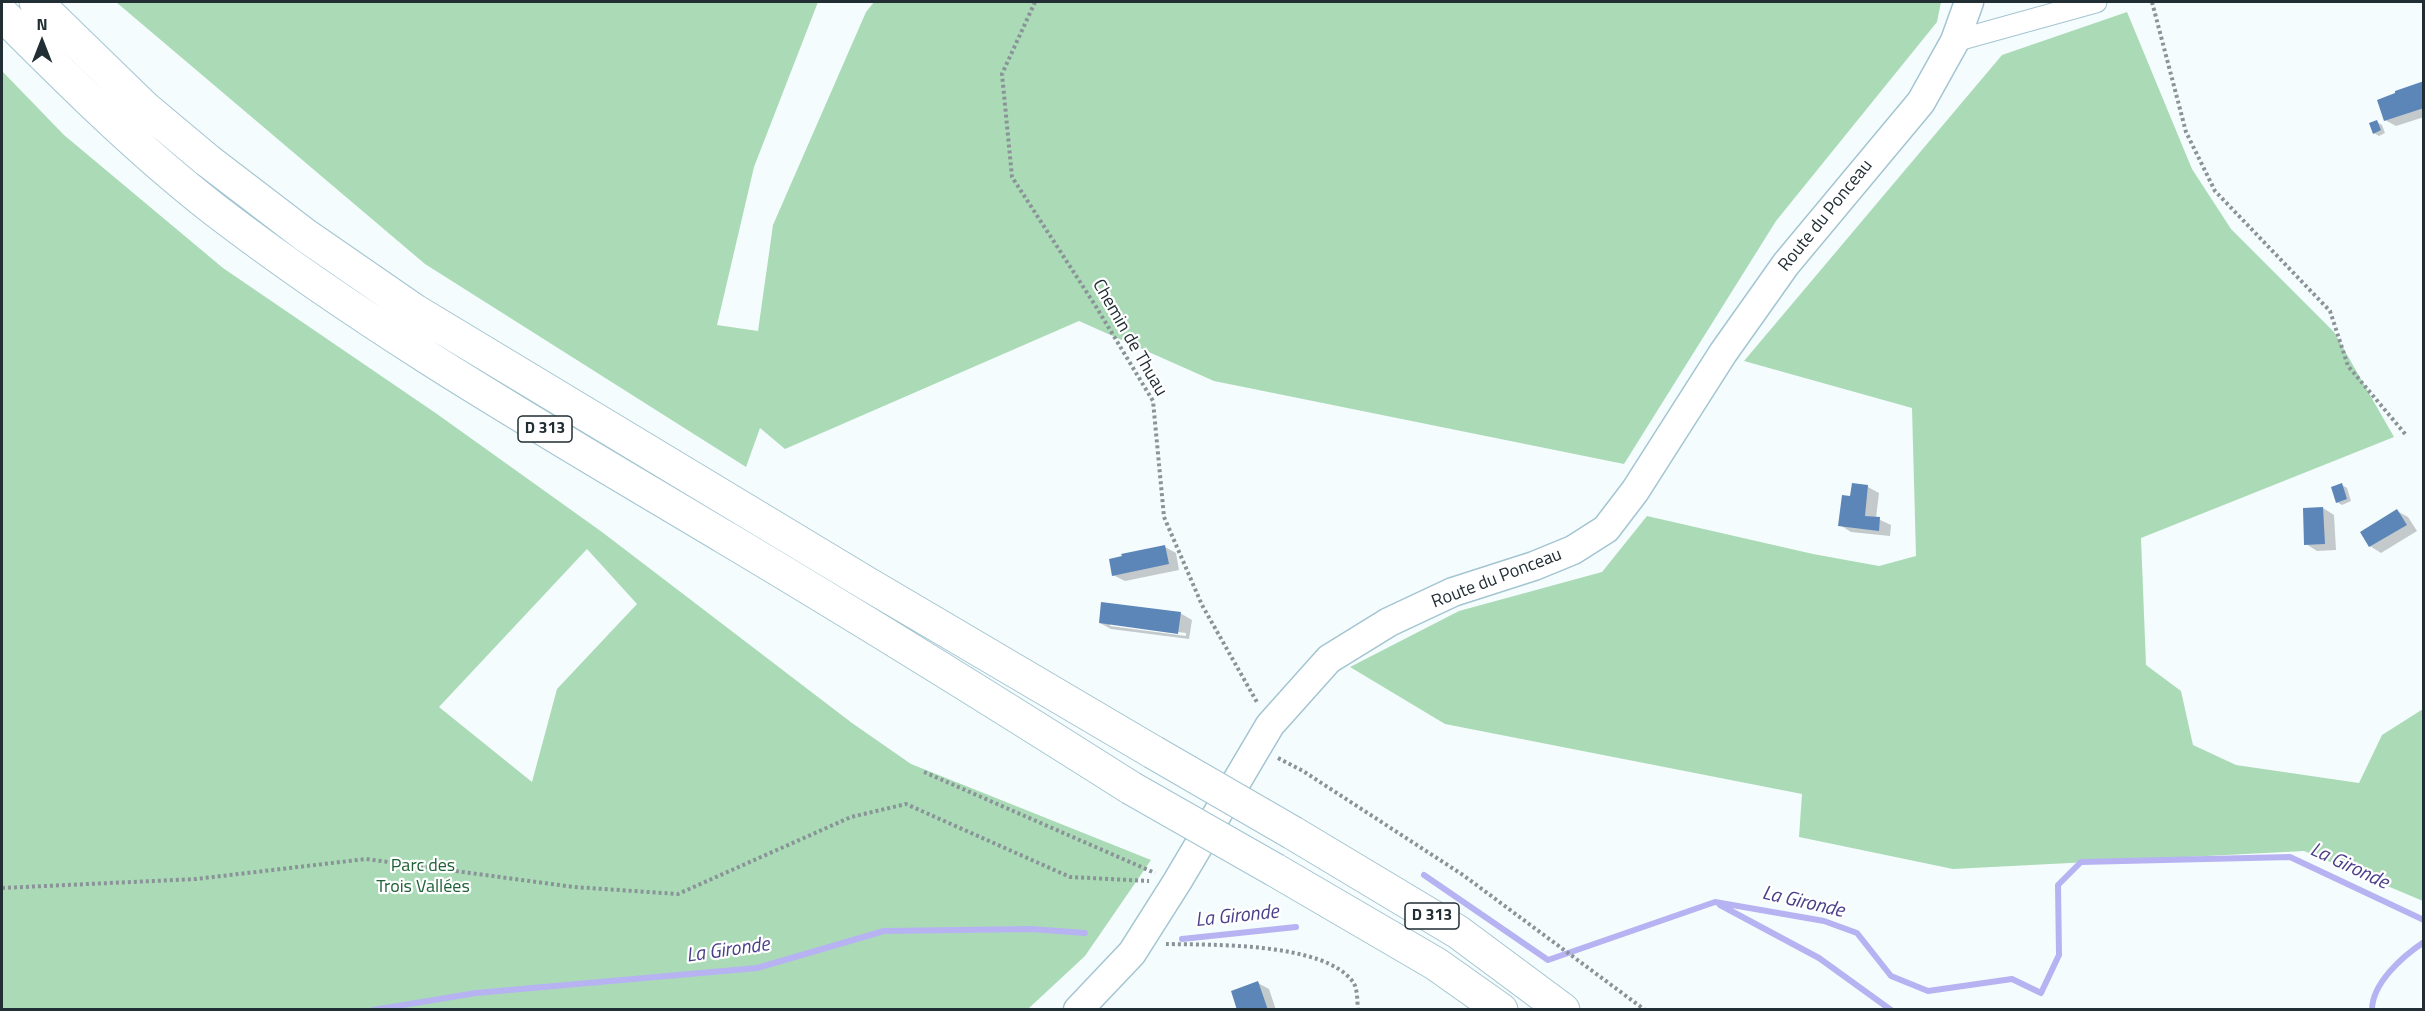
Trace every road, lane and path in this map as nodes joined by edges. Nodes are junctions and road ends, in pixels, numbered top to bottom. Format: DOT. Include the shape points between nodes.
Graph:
graph roads {
  1 [pos="36,2"];
  2 [pos="1035,2"];
  3 [pos="1968,2"];
  4 [pos="2096,2"];
  5 [pos="2152,2"];
  6 [pos="2,14"];
  7 [pos="1955,41"];
  8 [pos="2406,435"];
  9 [pos="1263,736"];
  10 [pos="924,772"];
  11 [pos="1177,882"];
  12 [pos="2,888"];
  13 [pos="1138,943"];
  14 [pos="1078,1010"];
  15 [pos="1358,1010"];
  16 [pos="1501,1010"];
  17 [pos="1563,1010"];
  18 [pos="1645,1010"];
  1 -- 17 [label="highway, D 313, bridge" via="146,108 207,160 305,235 415,311 1458,932"];
  2 -- 9 [label="path, Chemin de Thuau" via="1002,74 1012,177 1153,401 1164,517"];
  3 -- 7 [label="street, Route du Ponceau"];
  4 -- 7 [label="street"];
  5 -- 8 [label="path" via="2186,132 2215,191 2330,311 2348,366"];
  6 -- 16 [label="highway, D 313, bridge" via="122,133 213,208 396,338 847,610 1131,788 1436,964"];
  7 -- 9 [label="street, Route du Ponceau" via="1921,102 1786,264 1606,529 1574,550 1453,592 1389,622 1329,659"];
  9 -- 11 [label="street, Route du Ponceau"];
  9 -- 18 [label="path" via="1303,771 1453,869"];
  10 -- 11 [label="path"];
  11 -- 12 [label="path" via="1070,877 906,804 850,817 678,894 574,887 366,859 196,879"];
  11 -- 13 [label="street, Route du Ponceau"];
  13 -- 14 [label="street, Route du Ponceau"];
  13 -- 15 [label="path" via="1287,950 1338,968 1354,984"];
}
